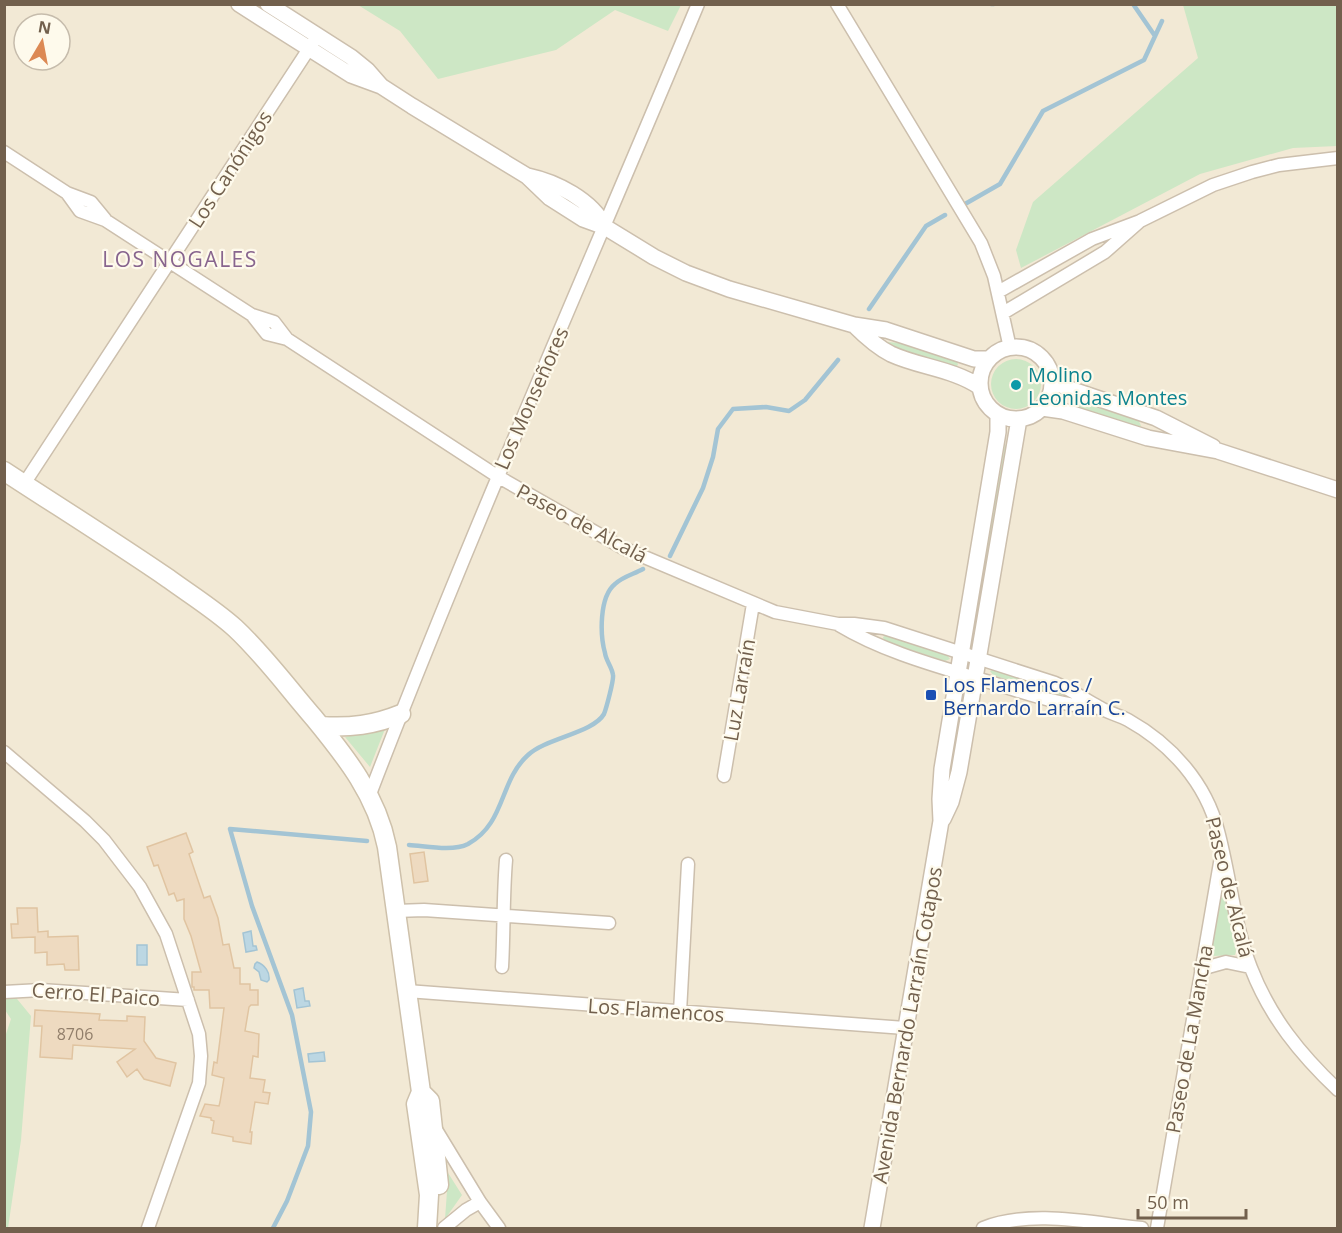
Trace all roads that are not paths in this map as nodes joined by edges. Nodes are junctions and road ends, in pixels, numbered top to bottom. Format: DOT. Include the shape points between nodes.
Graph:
graph roads {
  1 [pos="239,4"];
  2 [pos="268,4"];
  3 [pos="698,4"];
  4 [pos="837,4"];
  5 [pos="318,35"];
  6 [pos="308,49"];
  7 [pos="381,86"];
  8 [pos="4,152"];
  9 [pos="1338,158"];
  10 [pos="1140,221"];
  11 [pos="605,227"];
  12 [pos="169,262"];
  13 [pos="998,292"];
  14 [pos="1003,313"];
  15 [pos="854,325"];
  16 [pos="1010,348"];
  17 [pos="989,359"];
  18 [pos="1052,380"];
  19 [pos="980,387"];
  20 [pos="1042,408"];
  21 [pos="998,415"];
  22 [pos="1019,419"];
  23 [pos="1218,451"];
  24 [pos="4,471"];
  25 [pos="497,476"];
  26 [pos="24,484"];
  27 [pos="1338,490"];
  28 [pos="978,549"];
  29 [pos="997,552"];
  30 [pos="753,604"];
  31 [pos="838,624"];
  32 [pos="960,652"];
  33 [pos="979,658"];
  34 [pos="957,672"];
  35 [pos="976,678"];
  36 [pos="1100,708"];
  37 [pos="401,714"];
  38 [pos="321,726"];
  39 [pos="4,752"];
  40 [pos="724,776"];
  41 [pos="370,794"];
  42 [pos="941,822"];
  43 [pos="1223,850"];
  44 [pos="506,860"];
  45 [pos="688,864"];
  46 [pos="396,911"];
  47 [pos="504,915"];
  48 [pos="609,923"];
  49 [pos="502,967"];
  50 [pos="1250,967"];
  51 [pos="1201,969"];
  52 [pos="407,991"];
  53 [pos="4,992"];
  54 [pos="188,1000"];
  55 [pos="680,1012"];
  56 [pos="905,1028"];
  57 [pos="1338,1090"];
  58 [pos="422,1092"];
  59 [pos="434,1126"];
  60 [pos="480,1202"];
  61 [pos="148,1228"];
  62 [pos="427,1228"];
  63 [pos="438,1228"];
  64 [pos="444,1228"];
  65 [pos="499,1228"];
  66 [pos="873,1228"];
  67 [pos="983,1228"];
  68 [pos="1142,1228"];
  69 [pos="1157,1228"];
  1 -- 6 [label="street"];
  2 -- 5 [label="street"];
  3 -- 11 [label="street, Los Monseñores"];
  4 -- 13 [label="street" via="981,243"];
  5 -- 6 [label="street, Los Canónigos"];
  5 -- 7 [label="street" via="360,63"];
  6 -- 7 [label="street" via="351,75"];
  6 -- 12 [label="street, Los Canónigos"];
  7 -- 11 [label="street" via="527,176 559,204"];
  8 -- 12 [label="street, Paseo de Alcalá" via="67,193 80,211 105,220"];
  9 -- 10 [label="street" via="1279,165 1232,178"];
  10 -- 13 [label="street" via="1092,239"];
  10 -- 14 [label="street" via="1105,252"];
  11 -- 15 [label="street" via="654,257 707,282"];
  11 -- 25 [label="street, Los Monseñores"];
  12 -- 25 [label="street, Paseo de Alcalá" via="252,315 267,334 287,339"];
  12 -- 26 [label="street, Los Canónigos"];
  13 -- 14 [label="street"];
  14 -- 16 [label="street"];
  15 -- 17 [label="street" via="886,330 974,359"];
  15 -- 19 [label="street" via="891,354"];
  16 -- 17 [label="street"];
  16 -- 18 [label="street" via="1038,355"];
  17 -- 19 [label="street" via="981,372"];
  18 -- 20 [label="street" via="1050,395"];
  18 -- 23 [label="street" via="1156,418"];
  19 -- 21 [label="street" via="986,403"];
  20 -- 22 [label="street"];
  20 -- 23 [label="street" via="1157,440"];
  21 -- 22 [label="street"];
  21 -- 28 [label="street, Avenida Bernardo Larraín Cotapos"];
  22 -- 29 [label="street, Avenida Bernardo Larraín Cotapos"];
  23 -- 27 [label="street"];
  24 -- 26 [label="main road"];
  25 -- 30 [label="street, Paseo de Alcalá" via="623,548"];
  25 -- 37 [label="street, Los Monseñores"];
  26 -- 38 [label="main road" via="224,618"];
  28 -- 29 [label="street"];
  28 -- 32 [label="street, Avenida Bernardo Larraín Cotapos"];
  29 -- 33 [label="street, Avenida Bernardo Larraín Cotapos"];
  30 -- 31 [label="street, Paseo de Alcalá"];
  30 -- 40 [label="street, Luz Larraín"];
  31 -- 32 [label="street, Paseo de Alcalá" via="884,628"];
  31 -- 34 [label="street, Paseo de Alcalá" via="878,645"];
  32 -- 33 [label="street, Paseo de Alcalá"];
  32 -- 34 [label="street, Avenida Bernardo Larraín Cotapos"];
  33 -- 35 [label="street, Avenida Bernardo Larraín Cotapos"];
  33 -- 36 [label="street, Paseo de Alcalá" via="1068,688"];
  34 -- 35 [label="street, Paseo de Alcalá"];
  34 -- 42 [label="street, Avenida Bernardo Larraín Cotapos" via="942,769"];
  35 -- 36 [label="street, Paseo de Alcalá" via="1048,701"];
  35 -- 42 [label="street, Avenida Bernardo Larraín Cotapos" via="956,787"];
  36 -- 43 [label="street, Paseo de Alcalá" via="1152,735 1182,763 1211,810"];
  37 -- 38 [label="main road" via="363,726"];
  37 -- 41 [label="street, Los Monseñores"];
  38 -- 41 [label="main road"];
  39 -- 54 [label="street" via="85,821 140,887 166,934"];
  41 -- 46 [label="main road" via="383,826"];
  42 -- 56 [label="street, Avenida Bernardo Larraín Cotapos"];
  43 -- 50 [label="street, Paseo de Alcalá"];
  43 -- 51 [label="street, Paseo de La Mancha"];
  44 -- 47 [label="street"];
  45 -- 55 [label="street"];
  46 -- 47 [label="street"];
  46 -- 52 [label="main road"];
  47 -- 48 [label="street"];
  47 -- 49 [label="street"];
  50 -- 51 [label="street" via="1226,962"];
  50 -- 57 [label="street, Paseo de Alcalá" via="1287,1037"];
  51 -- 69 [label="street, Paseo de La Mancha"];
  52 -- 55 [label="street, Los Flamencos"];
  52 -- 58 [label="main road"];
  53 -- 54 [label="street, Cerro El Paico" via="41,990"];
  54 -- 61 [label="street" via="201,1044 199,1083"];
  55 -- 56 [label="street, Los Flamencos"];
  56 -- 66 [label="street, Avenida Bernardo Larraín Cotapos"];
  58 -- 59 [label="main road" via="430,1101"];
  58 -- 62 [label="main road" via="416,1104 429,1195"];
  59 -- 60 [label="street"];
  59 -- 63 [label="main road" via="440,1198"];
  60 -- 64 [label="street"];
  60 -- 65 [label="street"];
  67 -- 68 [label="street" via="1030,1218"];
}
